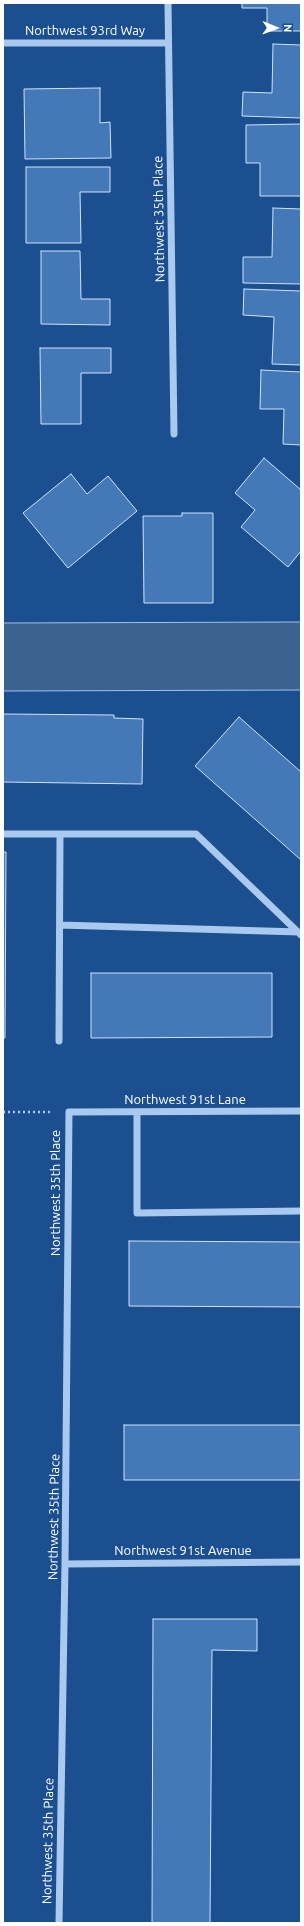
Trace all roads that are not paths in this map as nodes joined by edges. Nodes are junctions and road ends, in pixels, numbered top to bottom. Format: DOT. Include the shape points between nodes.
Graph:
graph roads {
  1 [pos="168,3"];
  2 [pos="3,42"];
  3 [pos="168,43"];
  4 [pos="174,434"];
  5 [pos="3,834"];
  6 [pos="60,834"];
  7 [pos="60,925"];
  8 [pos="300,934"];
  9 [pos="59,1041"];
  10 [pos="69,1112"];
  11 [pos="138,1112"];
  12 [pos="301,1112"];
  13 [pos="301,1211"];
  14 [pos="301,1562"];
  15 [pos="65,1564"];
  16 [pos="59,1923"];
  1 -- 3 [label="street, Northwest 35th Place"];
  2 -- 3 [label="street, Northwest 93rd Way"];
  3 -- 4 [label="street, Northwest 35th Place"];
  5 -- 6 [label="street"];
  6 -- 7 [label="street"];
  6 -- 8 [label="street" via="196,834"];
  7 -- 8 [label="street"];
  7 -- 9 [label="street"];
  10 -- 11 [label="street, Northwest 91st Lane"];
  10 -- 15 [label="street, Northwest 35th Place"];
  11 -- 12 [label="street, Northwest 91st Lane"];
  11 -- 13 [label="street" via="137,1213"];
  14 -- 15 [label="street, Northwest 91st Avenue"];
  15 -- 16 [label="street, Northwest 35th Place"];
}
